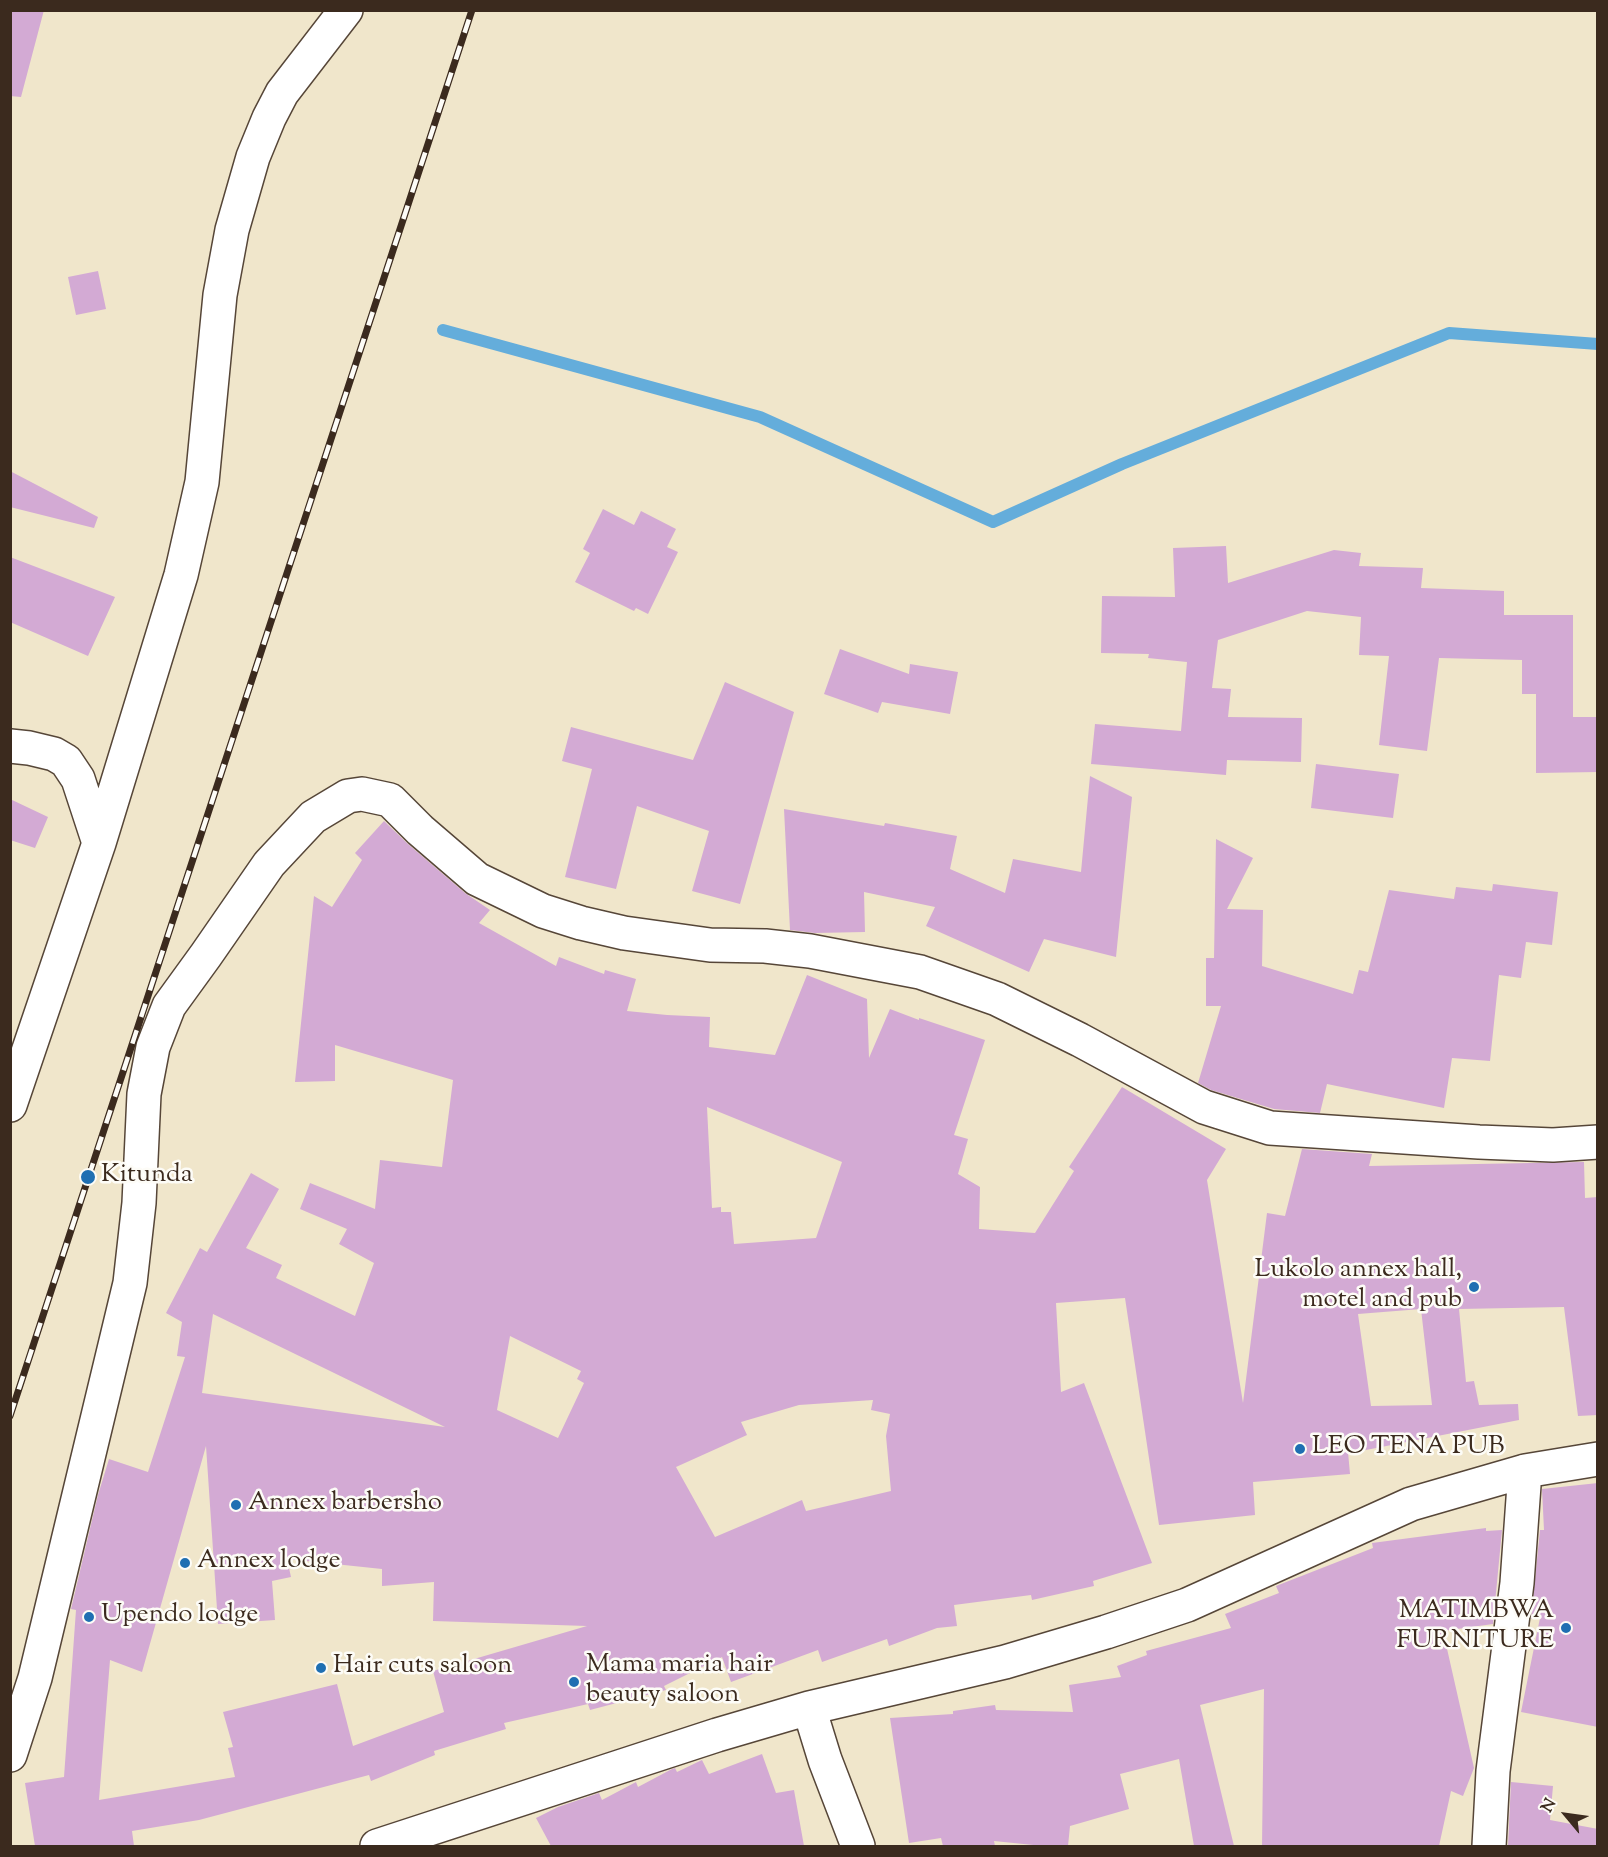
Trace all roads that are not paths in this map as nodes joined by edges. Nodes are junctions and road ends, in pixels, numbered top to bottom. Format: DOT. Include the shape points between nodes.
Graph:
graph roads {
  1 [pos="346,10"];
  2 [pos="10,746"];
  3 [pos="99,843"];
  4 [pos="10,1105"];
  5 [pos="1598,1142"];
  6 [pos="1598,1459"];
  7 [pos="1525,1471"];
  8 [pos="809,1708"];
  9 [pos="10,1755"];
  10 [pos="377,1846"];
  11 [pos="858,1846"];
  12 [pos="1489,1846"];
  1 -- 3 [label="street" via="282,93 253,157 232,230 220,296 199,494 181,574"];
  2 -- 3 [label="street" via="54,754 66,761 78,779"];
  3 -- 4 [label="street"];
  5 -- 9 [label="street" via="1479,1142 1261,1126 1190,1101 997,999 920,972 810,951 710,945 633,934 543,911 477,879 390,800 362,794 348,796 313,817 268,864 169,1006 153,1047 144,1094 139,1203 130,1283 35,1678"];
  6 -- 7 [label="street"];
  7 -- 8 [label="street" via="1411,1504 1187,1605 1106,1632 1005,1662"];
  7 -- 12 [label="street" via="1517,1583 1493,1771"];
  8 -- 10 [label="street"];
  8 -- 11 [label="street"];
}
